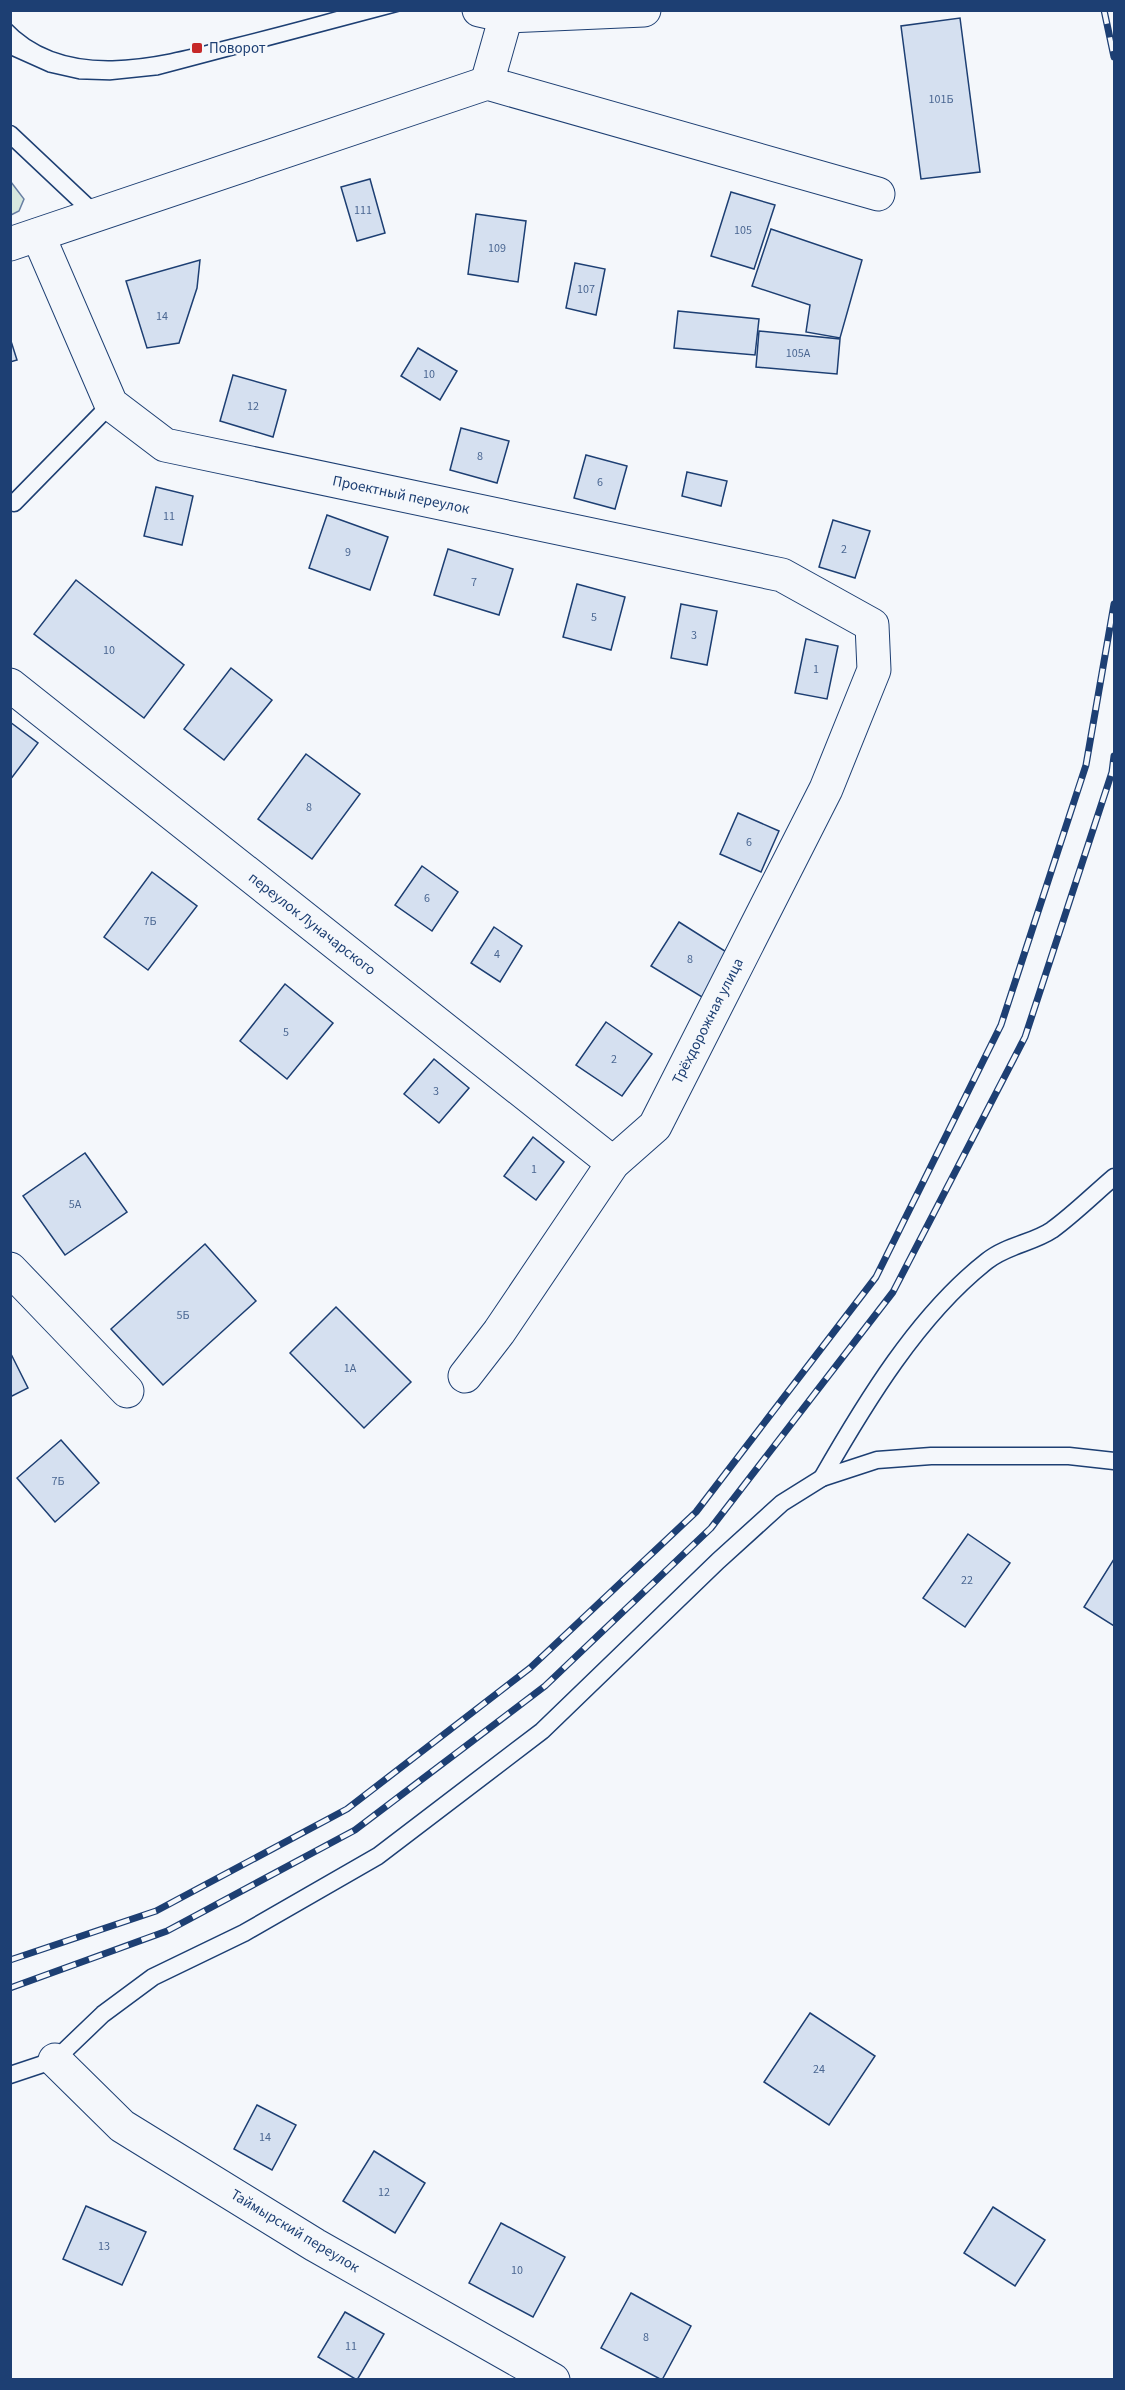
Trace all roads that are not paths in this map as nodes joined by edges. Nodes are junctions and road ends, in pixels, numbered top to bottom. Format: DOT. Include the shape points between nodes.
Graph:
graph roads {
  1 [pos="644,10"];
  2 [pos="493,13"];
  3 [pos="487,83"];
  4 [pos="10,134"];
  5 [pos="878,194"];
  6 [pos="96,215"];
  7 [pos="24,240"];
  8 [pos="111,404"];
  9 [pos="14,503"];
  10 [pos="872,625"];
  11 [pos="10,685"];
  12 [pos="613,1163"];
  13 [pos="1114,1177"];
  14 [pos="10,1269"];
  15 [pos="465,1376"];
  16 [pos="127,1391"];
  17 [pos="1114,1461"];
  18 [pos="822,1478"];
  19 [pos="55,2060"];
  20 [pos="10,2074"];
  21 [pos="553,2379"];
  1 -- 2 [label="street"];
  2 -- 3 [label="street"];
  3 -- 5 [label="street"];
  3 -- 6 [label="street"];
  4 -- 6 [label="lane"];
  6 -- 7 [label="street"];
  7 -- 8 [label="street, Проектный переулок"];
  8 -- 9 [label="lane"];
  8 -- 10 [label="street, Проектный переулок" via="165,445 782,575"];
  10 -- 12 [label="street, Трёхдорожная улица" via="874,670 826,789 655,1126"];
  11 -- 12 [label="street, переулок Луначарского"];
  12 -- 15 [label="street, Трёхдорожная улица"];
  13 -- 18 [label="lane" via="1050,1231 986,1261 945,1300 860,1410"];
  14 -- 16 [label="street"];
  17 -- 18 [label="lane" via="1069,1456 931,1456 877,1460"];
  18 -- 19 [label="lane" via="782,1503 542,1731 378,1856 244,1932 153,1977 103,2014"];
  19 -- 20 [label="lane"];
  19 -- 21 [label="street, Таймырский переулок" via="122,2126 315,2245"];
}
